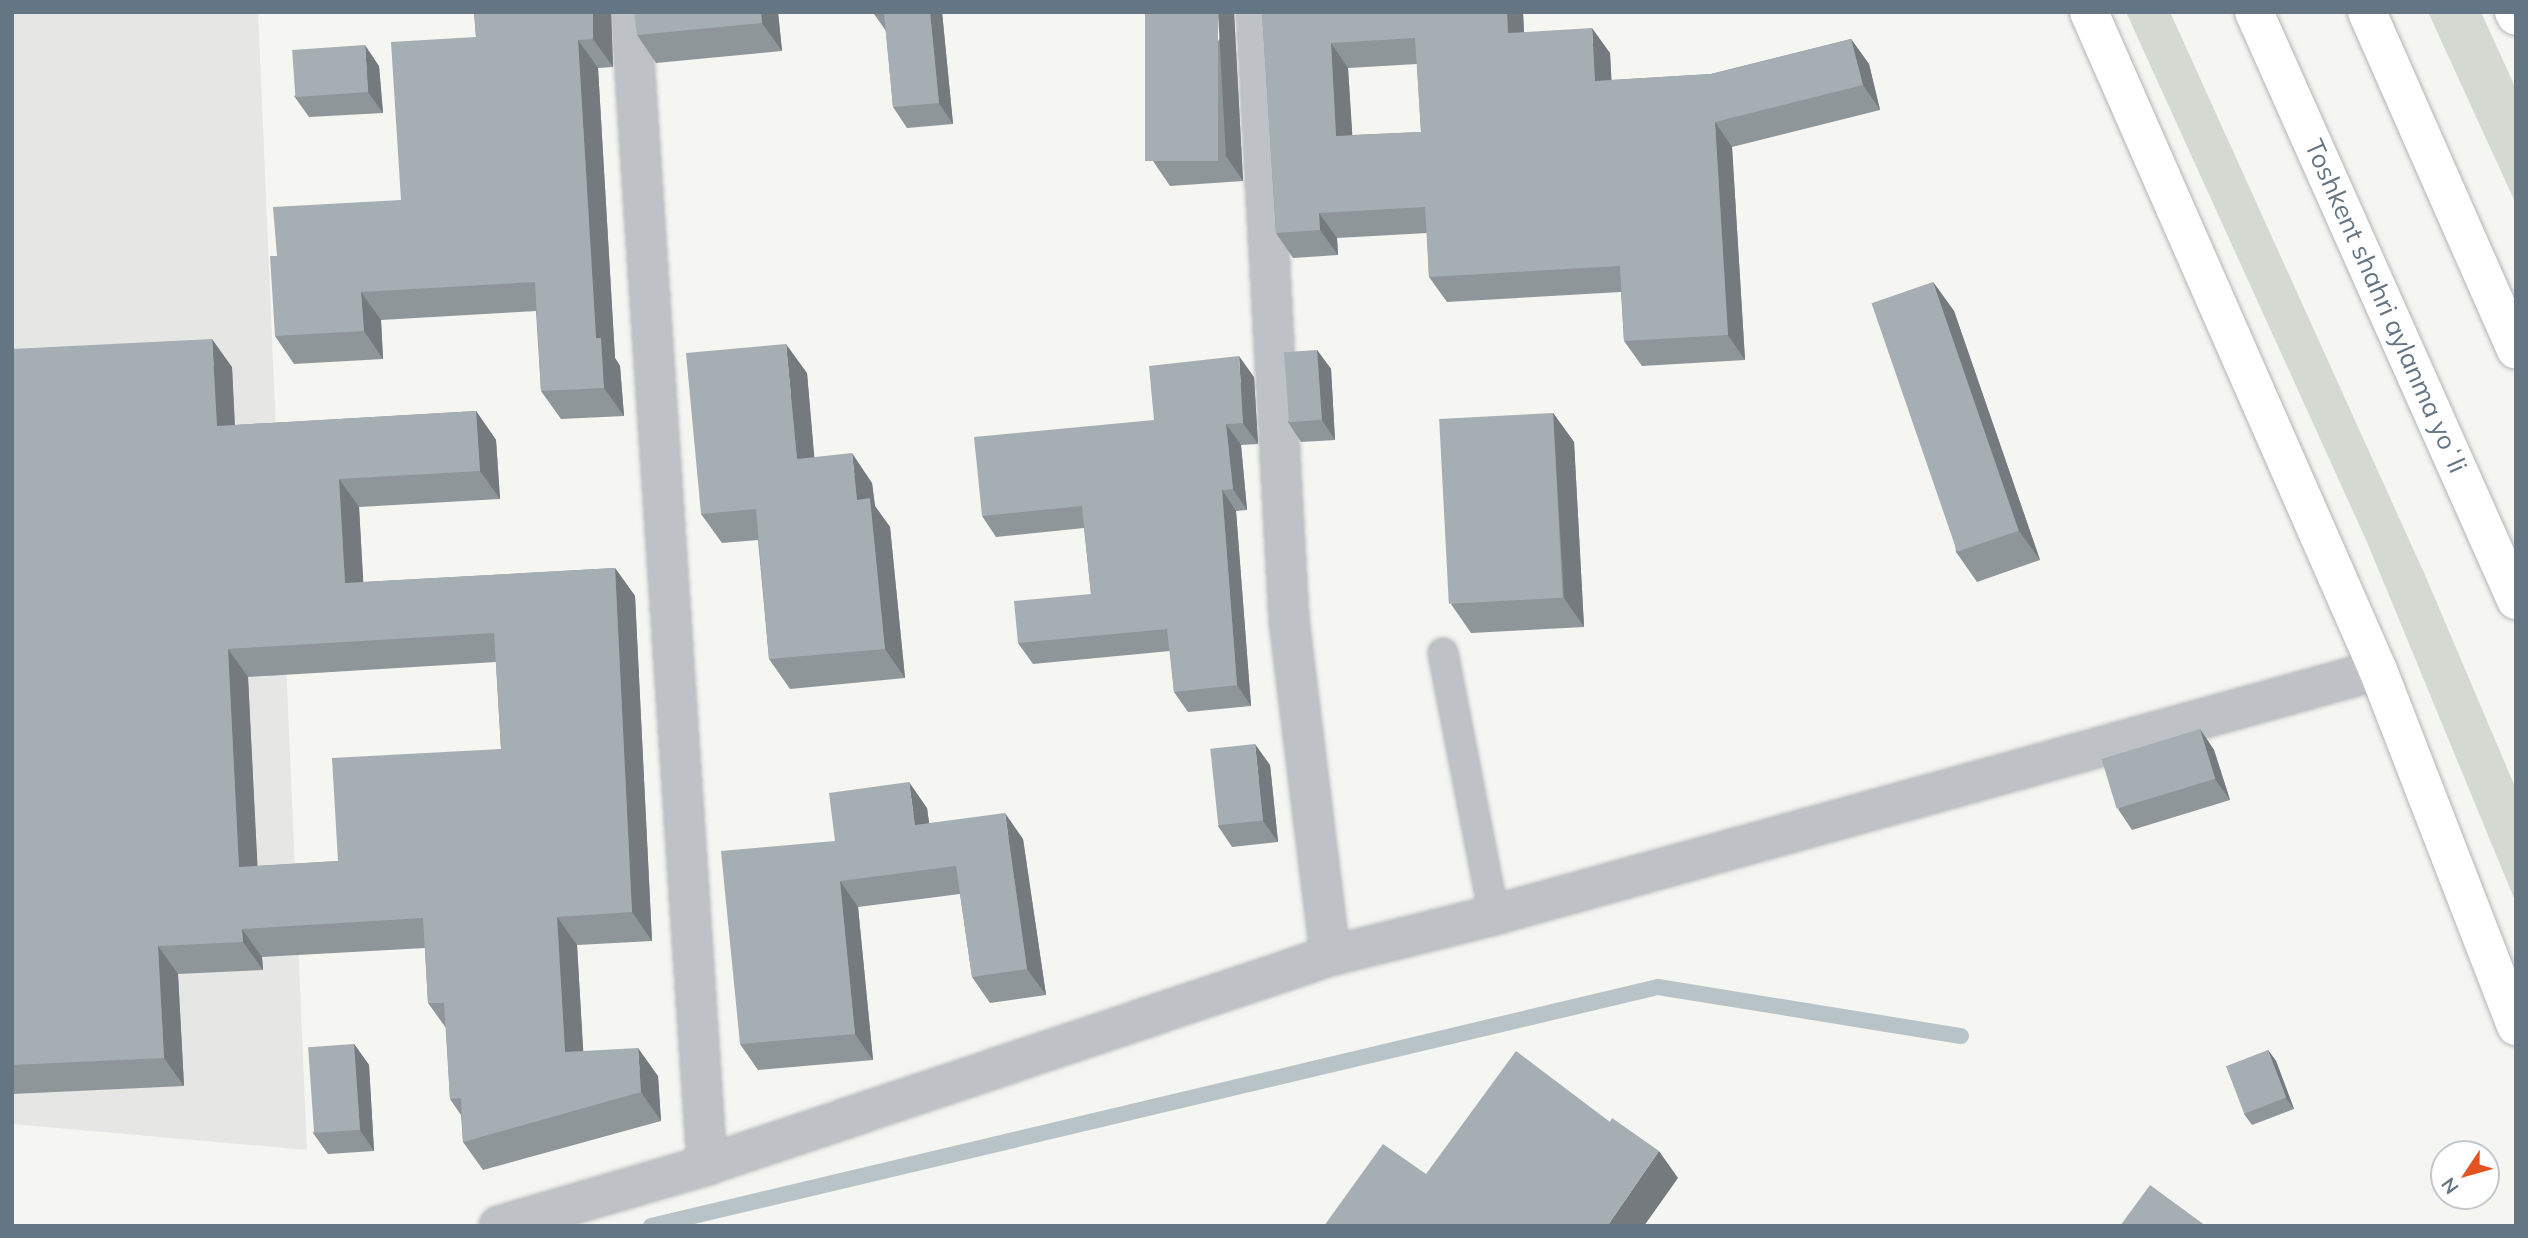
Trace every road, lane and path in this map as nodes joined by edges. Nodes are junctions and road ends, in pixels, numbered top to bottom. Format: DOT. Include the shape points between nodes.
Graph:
graph roads {
  1 [pos="631,12"];
  2 [pos="1256,12"];
  3 [pos="2089,12"];
  4 [pos="2254,12"];
  5 [pos="2367,12"];
  6 [pos="2516,350"];
  7 [pos="2516,600"];
  8 [pos="1443,653"];
  9 [pos="2378,670"];
  10 [pos="1494,915"];
  11 [pos="1330,956"];
  12 [pos="2516,1026"];
  13 [pos="707,1165"];
  14 [pos="499,1226"];
  1 -- 13 [label="street"];
  2 -- 11 [label="street" via="1289,621"];
  3 -- 9 [label="highway"];
  4 -- 7 [label="highway, Toshkent shahri aylanma yoʻli"];
  5 -- 6 [label="highway"];
  8 -- 10 [label="lane"];
  9 -- 10 [label="street"];
  9 -- 12 [label="highway"];
  10 -- 11 [label="street"];
  11 -- 13 [label="street"];
  13 -- 14 [label="street"];
}
